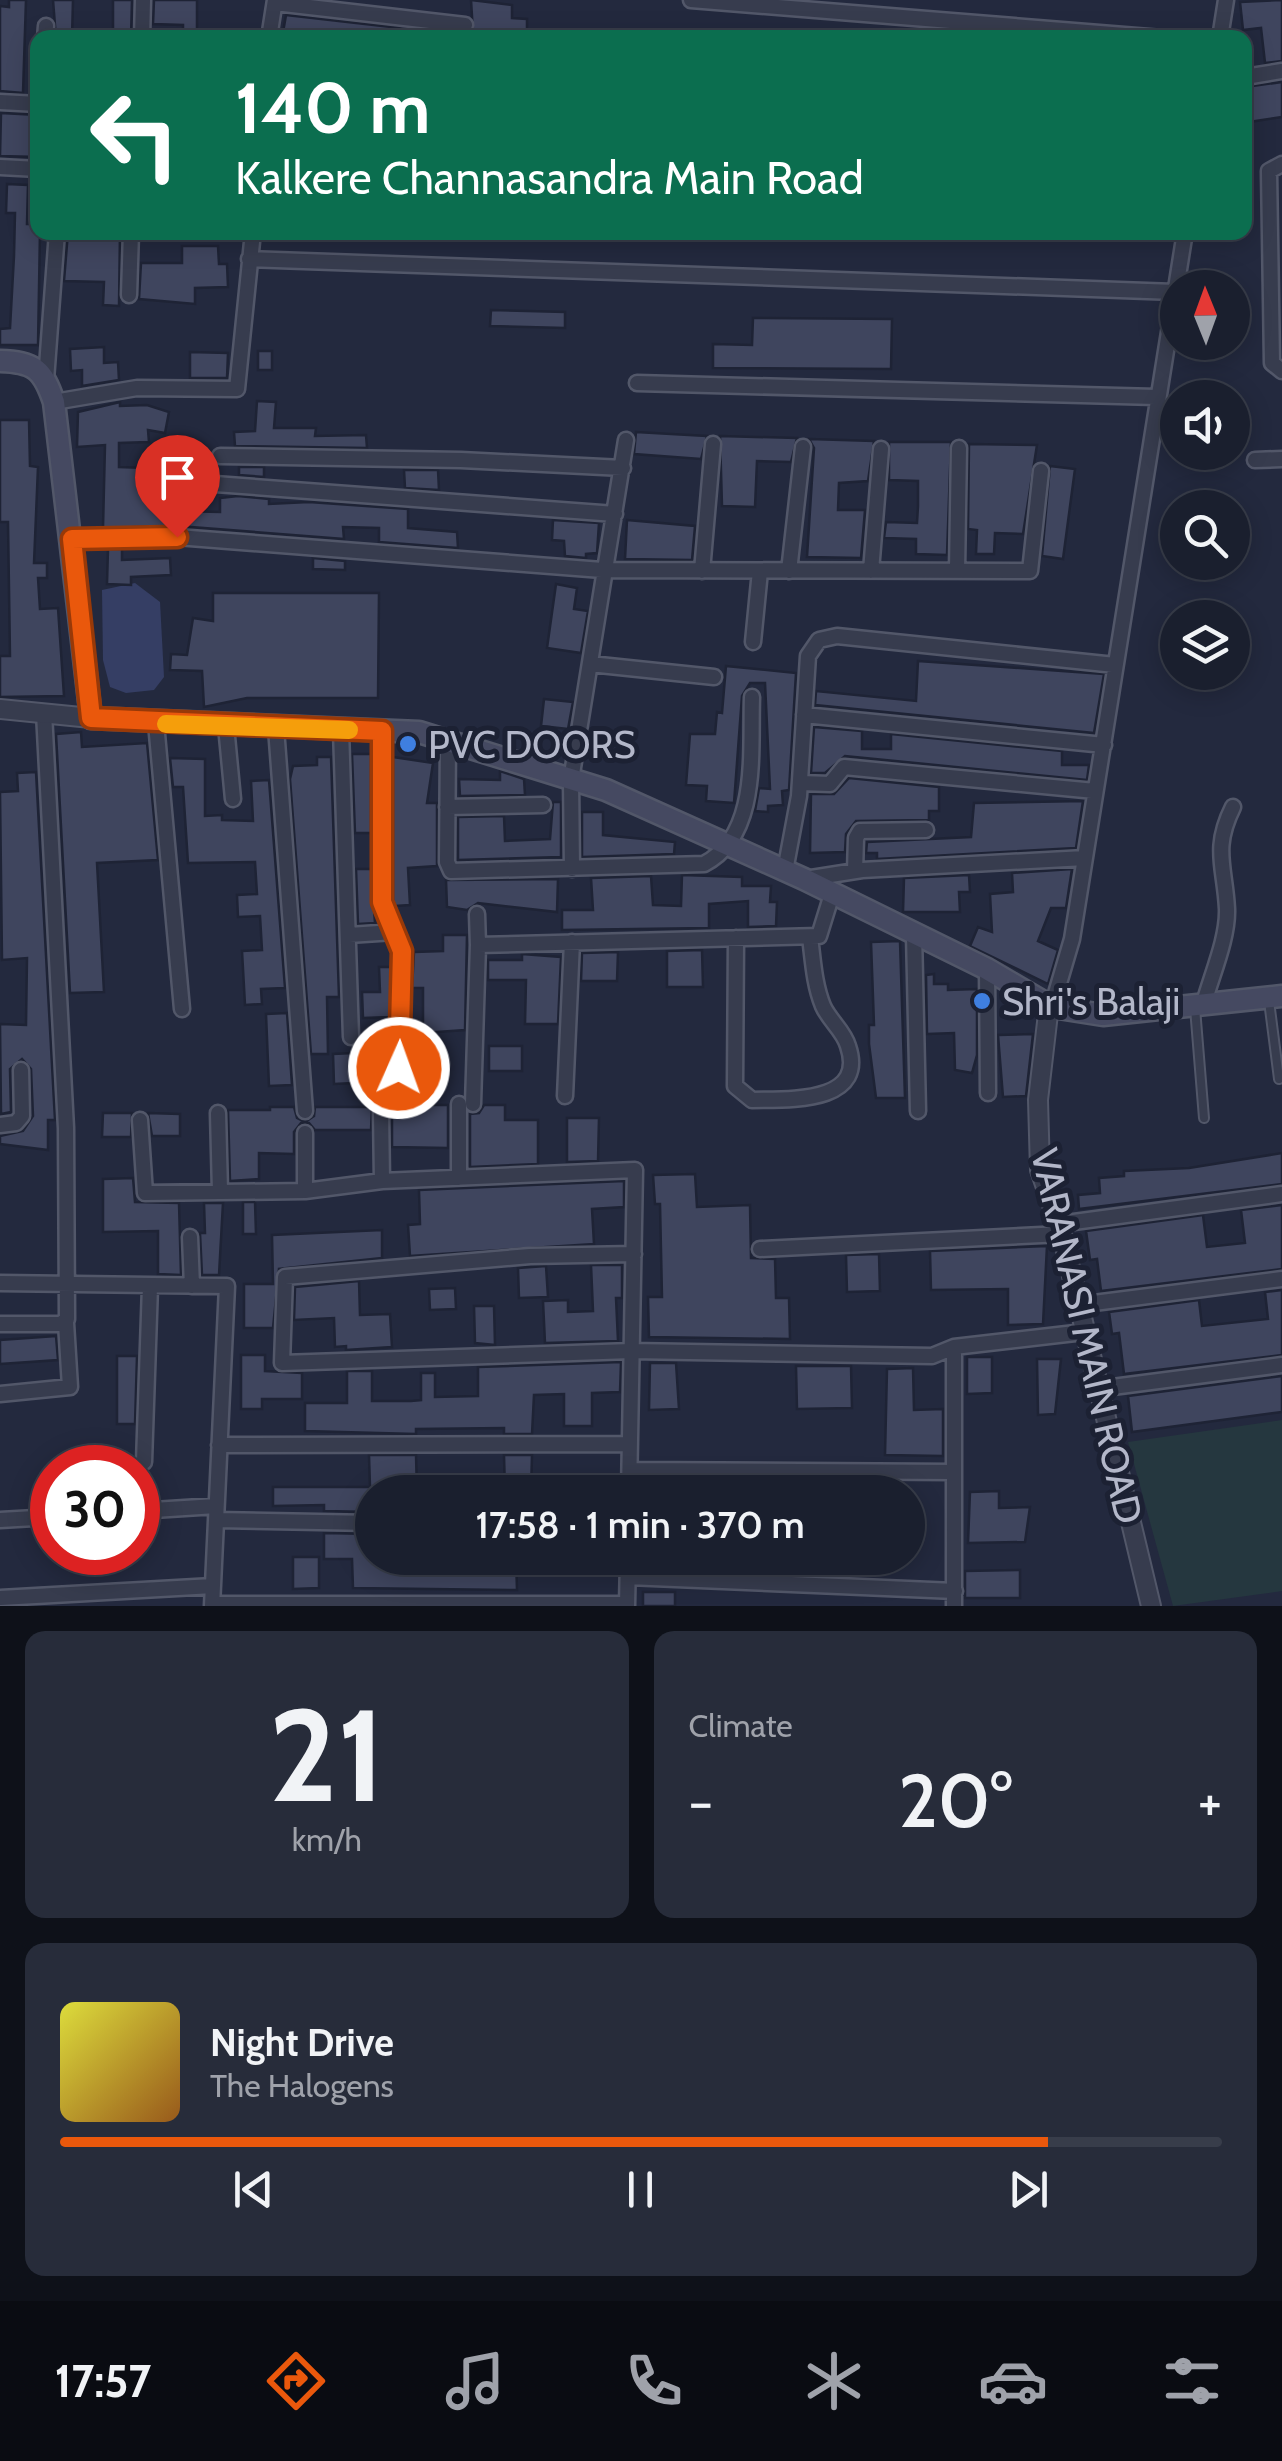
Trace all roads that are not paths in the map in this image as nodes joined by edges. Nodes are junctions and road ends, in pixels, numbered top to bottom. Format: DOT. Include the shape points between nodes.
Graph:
graph roads {
  1 [pos="143,0"];
  2 [pos="691,0"];
  3 [pos="1226,0"];
  4 [pos="275,1"];
  5 [pos="466,26"];
  6 [pos="142,30"];
  7 [pos="271,30"];
  8 [pos="1063,30"];
  9 [pos="1221,30"];
  10 [pos="1282,70"];
  11 [pos="1252,76"];
  12 [pos="0,102"];
  13 [pos="30,104"];
  14 [pos="1282,164"];
  15 [pos="0,167"];
  16 [pos="30,169"];
  17 [pos="56,240"];
  18 [pos="131,240"];
  19 [pos="252,240"];
  20 [pos="1184,240"];
  21 [pos="249,260"];
  22 [pos="1178,270"];
  23 [pos="1160,292"];
  24 [pos="129,295"];
  25 [pos="1162,360"];
  26 [pos="0,362"];
  27 [pos="1282,371"];
  28 [pos="46,380"];
  29 [pos="638,383"];
  30 [pos="1156,398"];
  31 [pos="54,402"];
  32 [pos="626,440"];
  33 [pos="714,444"];
  34 [pos="802,447"];
  35 [pos="959,448"];
  36 [pos="880,449"];
  37 [pos="220,456"];
  38 [pos="1282,459"];
  39 [pos="1255,460"];
  40 [pos="623,468"];
  41 [pos="1041,471"];
  42 [pos="188,482"];
  43 [pos="615,514"];
  44 [pos="72,539"];
  45 [pos="602,570"];
  46 [pos="702,570"];
  47 [pos="760,570"];
  48 [pos="789,570"];
  49 [pos="871,571"];
  50 [pos="956,571"];
  51 [pos="753,642"];
  52 [pos="590,664"];
  53 [pos="1115,665"];
  54 [pos="714,677"];
  55 [pos="752,697"];
  56 [pos="0,709"];
  57 [pos="44,713"];
  58 [pos="804,715"];
  59 [pos="91,718"];
  60 [pos="156,723"];
  61 [pos="226,726"];
  62 [pos="276,728"];
  63 [pos="341,730"];
  64 [pos="382,731"];
  65 [pos="448,741"];
  66 [pos="1104,744"];
  67 [pos="571,780"];
  68 [pos="800,784"];
  69 [pos="1095,791"];
  70 [pos="233,799"];
  71 [pos="543,805"];
  72 [pos="447,807"];
  73 [pos="1233,807"];
  74 [pos="926,830"];
  75 [pos="729,846"];
  76 [pos="1085,858"];
  77 [pos="572,868"];
  78 [pos="855,871"];
  79 [pos="794,875"];
  80 [pos="832,894"];
  81 [pos="477,914"];
  82 [pos="394,932"];
  83 [pos="350,934"];
  84 [pos="914,934"];
  85 [pos="810,936"];
  86 [pos="736,938"];
  87 [pos="572,942"];
  88 [pos="478,945"];
  89 [pos="987,969"];
  90 [pos="1275,996"];
  91 [pos="1199,1003"];
  92 [pos="1051,1006"];
  93 [pos="182,1008"];
  94 [pos="351,1037"];
  95 [pos="21,1070"];
  96 [pos="1279,1080"];
  97 [pos="988,1093"];
  98 [pos="565,1096"];
  99 [pos="398,1105"];
  100 [pos="305,1111"];
  101 [pos="918,1111"];
  102 [pos="381,1112"];
  103 [pos="218,1114"];
  104 [pos="1204,1118"];
  105 [pos="140,1120"];
  106 [pos="0,1124"];
  107 [pos="305,1133"];
  108 [pos="459,1178"];
  109 [pos="382,1181"];
  110 [pos="305,1190"];
  111 [pos="220,1192"];
  112 [pos="1282,1194"];
  113 [pos="1060,1229"];
  114 [pos="190,1236"];
  115 [pos="760,1249"];
  116 [pos="634,1254"];
  117 [pos="1282,1279"];
  118 [pos="0,1283"];
  119 [pos="66,1284"];
  120 [pos="150,1286"];
  121 [pos="192,1286"];
  122 [pos="1078,1305"];
  123 [pos="66,1323"];
  124 [pos="0,1324"];
  125 [pos="1084,1332"];
  126 [pos="954,1347"];
  127 [pos="632,1351"];
  128 [pos="1282,1365"];
  129 [pos="1097,1388"];
  130 [pos="0,1394"];
  131 [pos="630,1444"];
  132 [pos="145,1445"];
  133 [pos="219,1445"];
  134 [pos="630,1470"];
  135 [pos="954,1472"];
  136 [pos="630,1475"];
  137 [pos="160,1512"];
  138 [pos="216,1513"];
  139 [pos="30,1518"];
  140 [pos="0,1520"];
  141 [pos="355,1522"];
  142 [pos="628,1577"];
  143 [pos="213,1586"];
  144 [pos="0,1598"];
  145 [pos="954,1599"];
  146 [pos="212,1605"];
  147 [pos="628,1605"];
  148 [pos="1151,1606"];
  1 -- 6 [label="street"];
  2 -- 8 [label="street"];
  3 -- 9 [label="street"];
  4 -- 5 [label="street"];
  4 -- 7 [label="street"];
  10 -- 11 [label="street"];
  12 -- 13 [label="street"];
  14 -- 27 [label="street" via="1270,171 1272,363"];
  15 -- 16 [label="street"];
  17 -- 28 [label="street"];
  18 -- 24 [label="street"];
  19 -- 21 [label="street"];
  20 -- 22 [label="street"];
  21 -- 23 [label="street"];
  21 -- 31 [label="street" via="237,389 136,388"];
  25 -- 30 [label="street"];
  26 -- 28 [label="main road" via="28,362"];
  28 -- 31 [label="main road"];
  29 -- 30 [label="street"];
  30 -- 53 [label="street"];
  31 -- 44 [label="main road"];
  32 -- 40 [label="street"];
  33 -- 46 [label="street"];
  34 -- 48 [label="street"];
  35 -- 50 [label="street"];
  36 -- 49 [label="street"];
  37 -- 40 [label="street"];
  38 -- 39 [label="street"];
  40 -- 43 [label="street"];
  41 -- 50 [label="street" via="1030,571"];
  42 -- 43 [label="street"];
  43 -- 45 [label="street"];
  44 -- 45 [label="street" via="177,537"];
  44 -- 59 [label="main road"];
  45 -- 46 [label="street"];
  45 -- 52 [label="street"];
  46 -- 47 [label="street"];
  47 -- 48 [label="street"];
  47 -- 51 [label="street"];
  48 -- 49 [label="street"];
  49 -- 50 [label="street"];
  52 -- 54 [label="street"];
  52 -- 67 [label="street"];
  53 -- 58 [label="street" via="826,637 808,656"];
  53 -- 66 [label="street"];
  55 -- 75 [label="street" via="744,814"];
  56 -- 57 [label="street"];
  57 -- 59 [label="street"];
  57 -- 119 [label="street" via="66,1128"];
  58 -- 66 [label="street"];
  58 -- 68 [label="street"];
  59 -- 60 [label="main road"];
  60 -- 61 [label="main road"];
  60 -- 93 [label="street"];
  61 -- 62 [label="main road"];
  61 -- 70 [label="street"];
  62 -- 63 [label="main road"];
  62 -- 100 [label="street"];
  63 -- 64 [label="main road"];
  63 -- 83 [label="street"];
  64 -- 65 [label="main road"];
  64 -- 82 [label="street" via="382,902"];
  65 -- 67 [label="main road"];
  65 -- 72 [label="street"];
  66 -- 69 [label="street"];
  67 -- 75 [label="main road"];
  67 -- 77 [label="street"];
  68 -- 69 [label="street" via="830,784 844,767"];
  68 -- 79 [label="street"];
  69 -- 76 [label="street"];
  71 -- 72 [label="street"];
  72 -- 77 [label="street" via="450,871"];
  73 -- 91 [label="street" via="1222,830 1227,909"];
  74 -- 78 [label="street" via="860,831"];
  75 -- 77 [label="street" via="704,864"];
  75 -- 79 [label="main road"];
  76 -- 78 [label="street"];
  76 -- 92 [label="street" via="1072,939"];
  78 -- 79 [label="street"];
  79 -- 80 [label="main road"];
  80 -- 84 [label="main road"];
  80 -- 85 [label="street" via="822,933"];
  81 -- 88 [label="street"];
  82 -- 83 [label="street"];
  82 -- 99 [label="street" via="402,951"];
  83 -- 94 [label="street"];
  84 -- 89 [label="main road"];
  84 -- 101 [label="street"];
  85 -- 86 [label="street"];
  85 -- 86 [label="street" via="818,992 850,1050 849,1066 833,1092 820,1098 752,1100 735,1086"];
  86 -- 87 [label="street"];
  87 -- 88 [label="street"];
  87 -- 98 [label="street"];
  88 -- 108 [label="street"];
  89 -- 92 [label="main road"];
  89 -- 97 [label="street"];
  90 -- 91 [label="main road"];
  90 -- 96 [label="lane"];
  91 -- 92 [label="main road" via="1104,1015"];
  91 -- 104 [label="lane"];
  92 -- 113 [label="street, VARANASI MAIN ROAD" via="1038,1100 1040,1170"];
  95 -- 106 [label="street" via="22,1116 16,1124"];
  102 -- 109 [label="street"];
  103 -- 111 [label="street"];
  105 -- 111 [label="street" via="144,1193"];
  107 -- 110 [label="street"];
  108 -- 109 [label="street"];
  108 -- 116 [label="street" via="635,1170"];
  109 -- 110 [label="street"];
  110 -- 111 [label="street"];
  112 -- 113 [label="street"];
  113 -- 115 [label="street"];
  113 -- 122 [label="street, VARANASI MAIN ROAD"];
  114 -- 121 [label="street"];
  116 -- 127 [label="street"];
  116 -- 127 [label="street" via="285,1277 282,1362"];
  117 -- 122 [label="street"];
  118 -- 119 [label="street"];
  119 -- 120 [label="street"];
  119 -- 123 [label="street"];
  120 -- 121 [label="street"];
  120 -- 132 [label="street"];
  121 -- 133 [label="street" via="227,1286"];
  122 -- 125 [label="street, VARANASI MAIN ROAD"];
  123 -- 124 [label="street"];
  123 -- 130 [label="street" via="70,1386"];
  125 -- 126 [label="street"];
  125 -- 129 [label="street, VARANASI MAIN ROAD"];
  126 -- 127 [label="street" via="932,1356"];
  126 -- 135 [label="street"];
  127 -- 131 [label="street"];
  128 -- 129 [label="street"];
  129 -- 148 [label="street, VARANASI MAIN ROAD"];
  131 -- 133 [label="street"];
  131 -- 134 [label="street"];
  133 -- 138 [label="street"];
  134 -- 135 [label="street"];
  134 -- 136 [label="street"];
  135 -- 145 [label="street"];
  137 -- 138 [label="street"];
  138 -- 141 [label="street"];
  138 -- 143 [label="street"];
  139 -- 140 [label="street"];
  142 -- 145 [label="street"];
  142 -- 147 [label="street"];
  143 -- 144 [label="street"];
  143 -- 146 [label="street"];
  146 -- 147 [label="street"];
}
